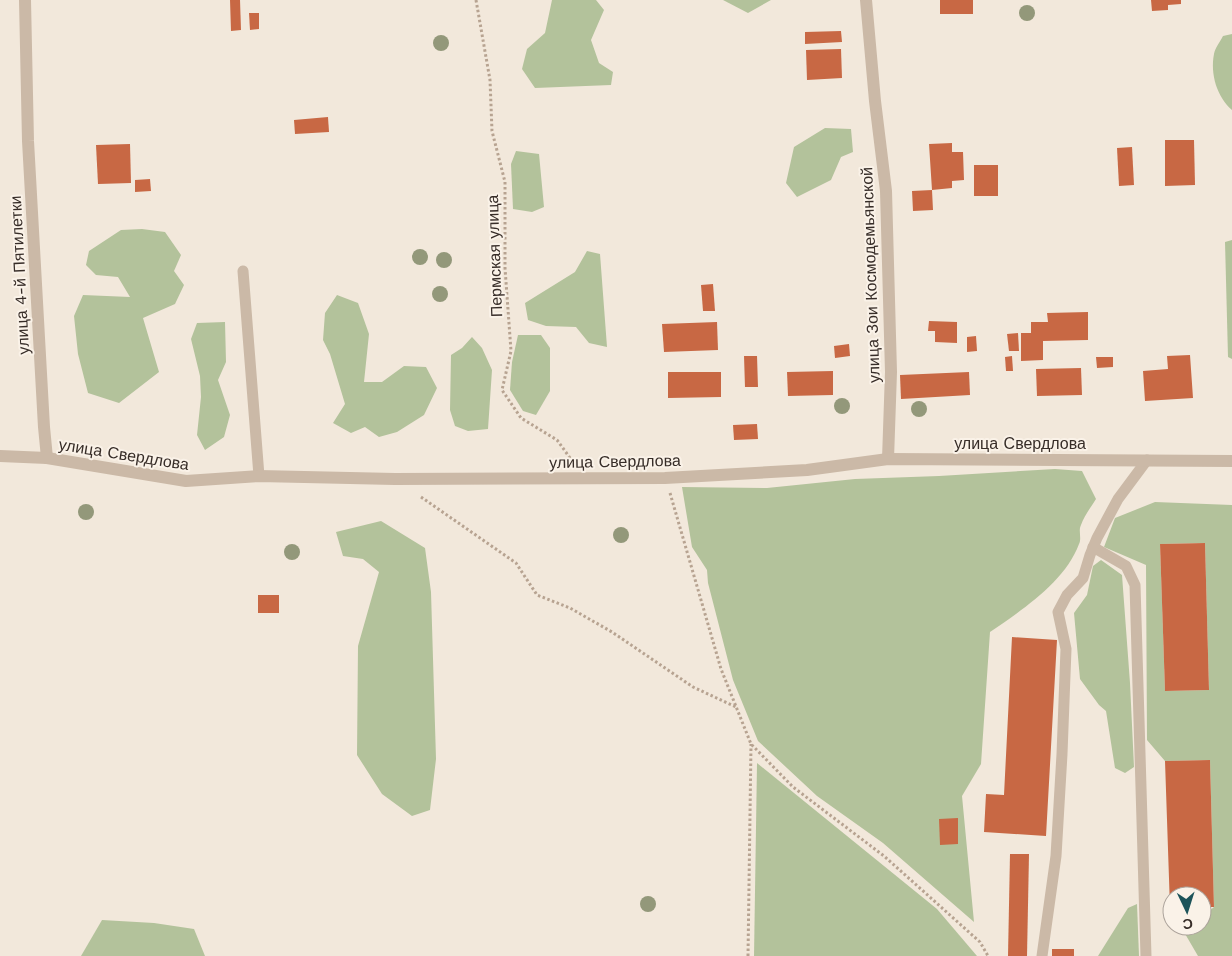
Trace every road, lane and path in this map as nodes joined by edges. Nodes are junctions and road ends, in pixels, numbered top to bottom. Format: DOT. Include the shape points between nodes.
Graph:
graph roads {
  1 [pos="25,0"];
  2 [pos="476,0"];
  3 [pos="866,0"];
  4 [pos="243,271"];
  5 [pos="0,456"];
  6 [pos="48,458"];
  7 [pos="888,459"];
  8 [pos="1147,460"];
  9 [pos="1232,461"];
  10 [pos="259,476"];
  11 [pos="586,478"];
  12 [pos="665,478"];
  13 [pos="418,495"];
  14 [pos="1093,547"];
  15 [pos="737,707"];
  16 [pos="751,744"];
  17 [pos="748,956"];
  18 [pos="988,956"];
  19 [pos="1042,956"];
  20 [pos="1146,956"];
  1 -- 6 [label="street, улица 4-й Пятилетки" via="28,141"];
  2 -- 11 [label="path, Пермская улица" via="490,80 492,131 505,182 505,268 511,351 502,390 521,418 557,440"];
  3 -- 7 [label="street, улица Зои Космодемьянской" via="886,191 891,372"];
  4 -- 10 [label="lane"];
  5 -- 6 [label="street, улица Свердлова"];
  6 -- 10 [label="street, улица Свердлова" via="186,481"];
  7 -- 8 [label="street, улица Свердлова"];
  7 -- 12 [label="street, улица Свердлова" via="807,470"];
  8 -- 9 [label="street, улица Свердлова"];
  8 -- 14 [label="lane" via="1118,499"];
  10 -- 11 [label="street, улица Свердлова"];
  11 -- 12 [label="street, улица Свердлова"];
  12 -- 15 [label="path" via="721,669"];
  13 -- 15 [label="path" via="516,563 537,595 570,608 612,632 693,687"];
  14 -- 19 [label="lane" via="1083,578 1067,595 1058,612 1066,649 1062,754 1056,856"];
  14 -- 20 [label="lane" via="1126,566 1135,585"];
  15 -- 16 [label="path"];
  16 -- 17 [label="path"];
  16 -- 18 [label="path" via="793,787 891,862 980,942"];
}
